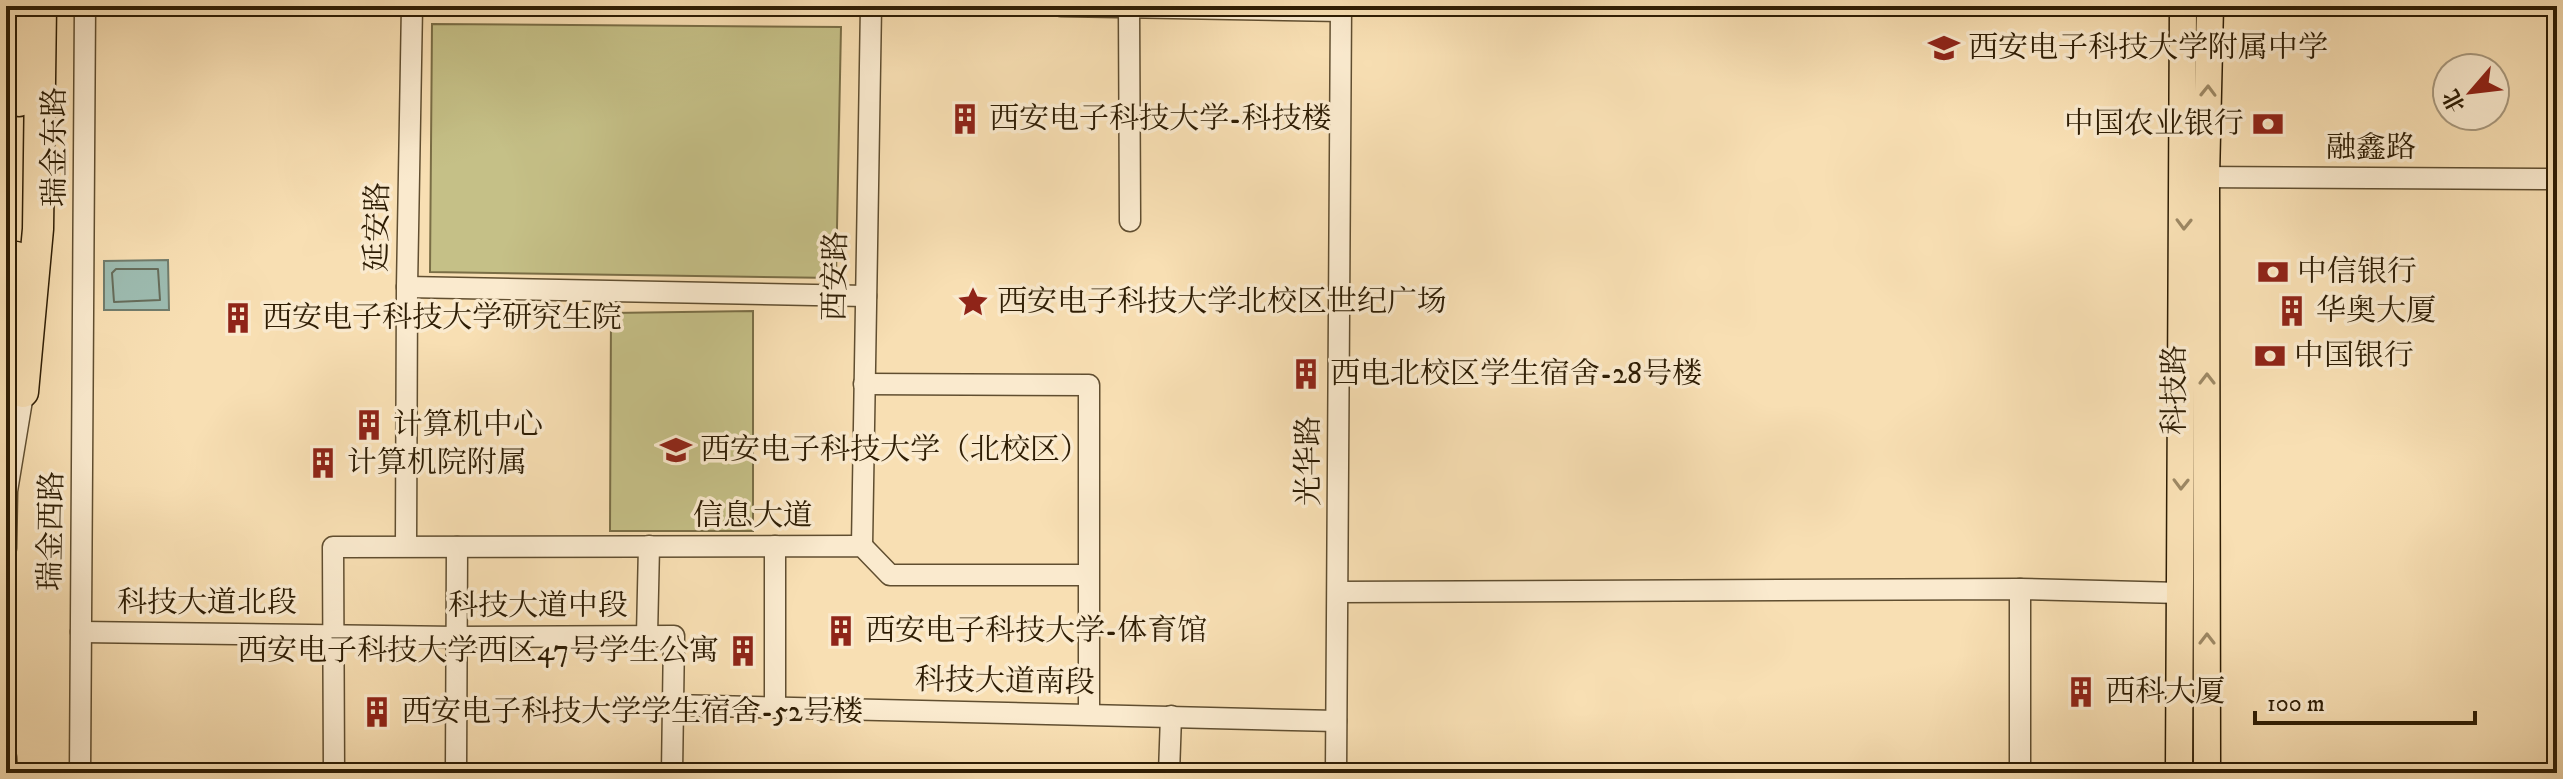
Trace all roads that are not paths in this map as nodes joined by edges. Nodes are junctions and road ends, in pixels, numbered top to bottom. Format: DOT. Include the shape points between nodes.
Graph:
graph roads {
  1 [pos="19,6"];
  2 [pos="41,6"];
  3 [pos="55,6"];
  4 [pos="85,6"];
  5 [pos="412,6"];
  6 [pos="871,6"];
  7 [pos="1061,6"];
  8 [pos="2183,6"];
  9 [pos="2210,6"];
  10 [pos="1138,7"];
  11 [pos="1341,9"];
  12 [pos="2195,177"];
  13 [pos="2557,179"];
  14 [pos="1130,221"];
  15 [pos="28,230"];
  16 [pos="407,287"];
  17 [pos="85,289"];
  18 [pos="866,296"];
  19 [pos="6,334"];
  20 [pos="6,359"];
  21 [pos="864,384"];
  22 [pos="23,392"];
  23 [pos="406,546"];
  24 [pos="649,546"];
  25 [pos="775,546"];
  26 [pos="862,546"];
  27 [pos="457,547"];
  28 [pos="6,548"];
  29 [pos="1088,575"];
  30 [pos="2020,589"];
  31 [pos="1338,592"];
  32 [pos="2180,593"];
  33 [pos="81,632"];
  34 [pos="334,634"];
  35 [pos="647,635"];
  36 [pos="456,637"];
  37 [pos="672,705"];
  38 [pos="775,706"];
  39 [pos="1089,714"];
  40 [pos="1171,716"];
  41 [pos="1336,721"];
  42 [pos="6,757"];
  43 [pos="7,773"];
  44 [pos="80,773"];
  45 [pos="334,773"];
  46 [pos="456,773"];
  47 [pos="672,773"];
  48 [pos="1169,773"];
  49 [pos="1336,773"];
  50 [pos="2020,773"];
  51 [pos="2179,773"];
  52 [pos="2207,773"];
  1 -- 15 [label="highway"];
  2 -- 15 [label="highway"];
  3 -- 22 [label="street" via="51,229"];
  4 -- 17 [label="street, 瑞金东路"];
  5 -- 16 [label="street, 延安路"];
  6 -- 18 [label="street, 西安路"];
  7 -- 10 [label="street"];
  8 -- 12 [label="main road, 科技路"];
  12 -- 9 [label="main road, 科技路, one-way"];
  10 -- 11 [label="street"];
  10 -- 14 [label="street"];
  11 -- 31 [label="street, 光华路"];
  12 -- 13 [label="street, 融鑫路"];
  12 -- 32 [label="main road, 科技路, one-way"];
  52 -- 12 [label="main road, 科技路, one-way"];
  15 -- 19 [label="highway"];
  15 -- 20 [label="highway"];
  15 -- 22 [label="highway"];
  16 -- 18 [label="street"];
  16 -- 23 [label="street, 延安路"];
  17 -- 33 [label="street, 瑞金西路"];
  18 -- 21 [label="street, 西安路"];
  21 -- 26 [label="street, 西安路"];
  21 -- 29 [label="street" via="1089,385"];
  22 -- 28 [label="street" via="7,491"];
  23 -- 27 [label="street, 信息大道"];
  23 -- 34 [label="street, 信息大道" via="333,547"];
  24 -- 25 [label="street, 信息大道"];
  24 -- 27 [label="street, 信息大道"];
  24 -- 35 [label="street"];
  25 -- 26 [label="street, 信息大道"];
  25 -- 38 [label="street"];
  26 -- 29 [label="street" via="890,575"];
  27 -- 36 [label="street"];
  29 -- 39 [label="street"];
  30 -- 31 [label="street"];
  30 -- 32 [label="street"];
  30 -- 50 [label="street"];
  31 -- 41 [label="street, 光华路"];
  32 -- 51 [label="main road, 科技路"];
  33 -- 34 [label="street, 科技大道北段"];
  33 -- 44 [label="street, 瑞金西路"];
  34 -- 36 [label="street, 科技大道中段"];
  34 -- 45 [label="street"];
  35 -- 36 [label="street, 科技大道中段"];
  35 -- 37 [label="street, 科技大道中段" via="674,636"];
  36 -- 46 [label="street"];
  37 -- 38 [label="street, 科技大道南段"];
  37 -- 47 [label="street"];
  38 -- 39 [label="street, 科技大道南段"];
  39 -- 40 [label="street, 科技大道南段"];
  40 -- 41 [label="street, 科技大道南段"];
  40 -- 48 [label="street"];
  41 -- 49 [label="street, 光华路"];
  42 -- 43 [label="street"];
}
